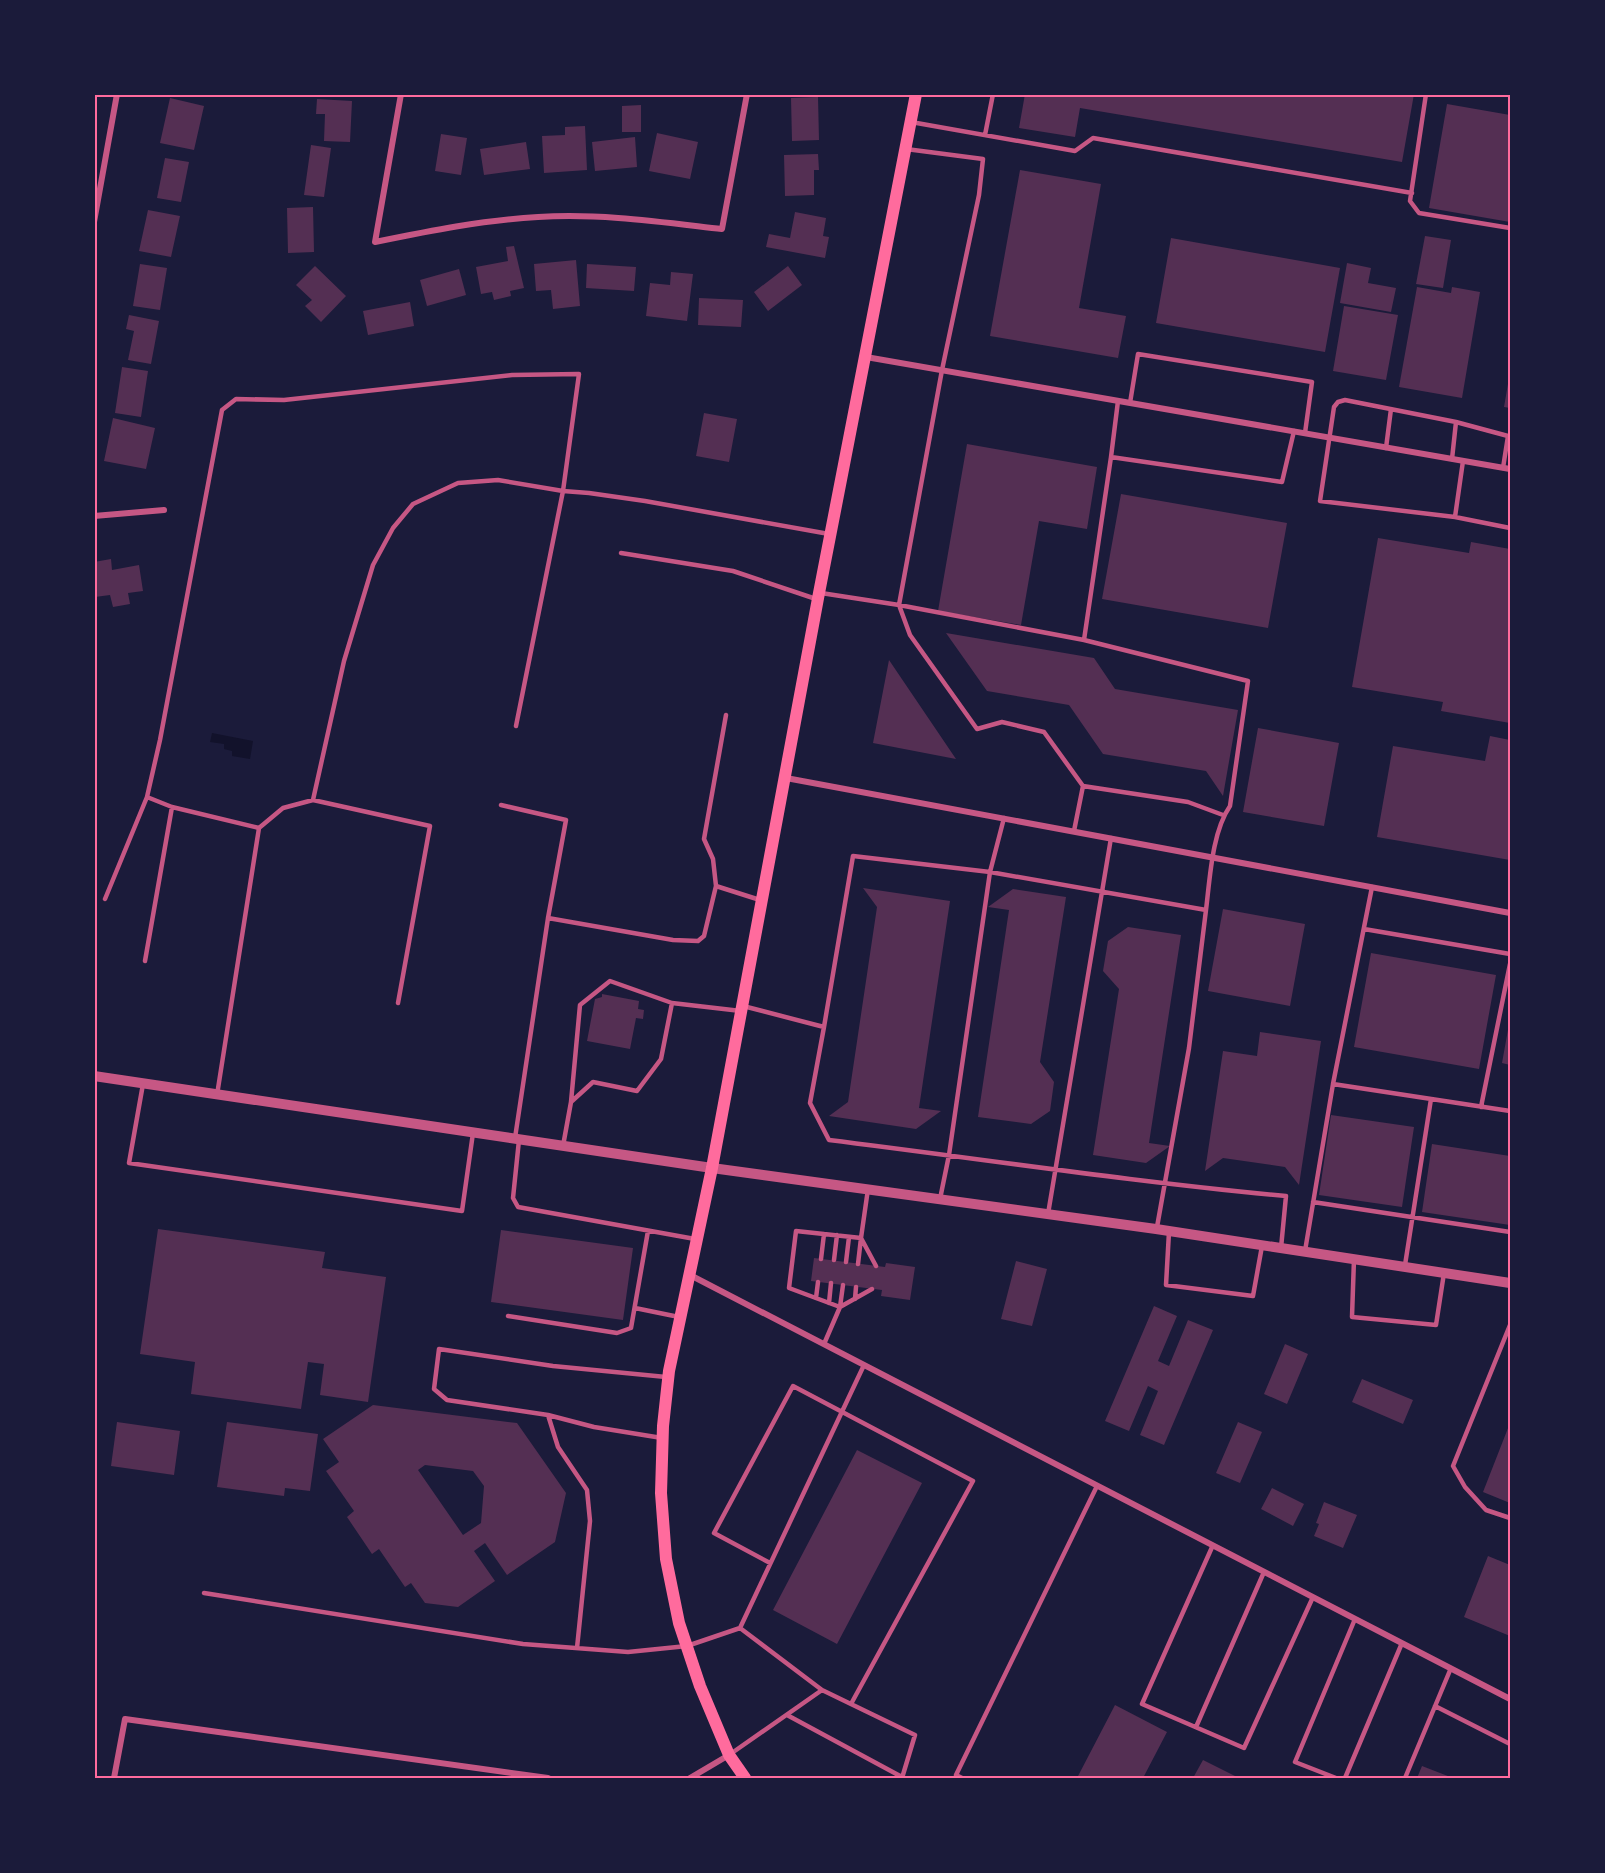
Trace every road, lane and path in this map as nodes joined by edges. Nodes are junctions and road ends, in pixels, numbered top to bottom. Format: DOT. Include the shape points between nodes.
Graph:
graph roads {
  1 [pos="117,94"];
  2 [pos="401,94"];
  3 [pos="747,94"];
  4 [pos="916,94"];
  5 [pos="993,94"];
  6 [pos="1426,94"];
  7 [pos="911,122"];
  8 [pos="985,135"];
  9 [pos="906,149"];
  10 [pos="1412,193"];
  11 [pos="94,222"];
  12 [pos="1510,228"];
  13 [pos="866,357"];
  14 [pos="942,370"];
  15 [pos="1119,400"];
  16 [pos="1130,403"];
  17 [pos="1391,409"];
  18 [pos="1456,422"];
  19 [pos="1294,431"];
  20 [pos="1305,433"];
  21 [pos="1509,436"];
  22 [pos="1330,437"];
  23 [pos="1386,448"];
  24 [pos="1111,458"];
  25 [pos="1452,459"];
  26 [pos="1463,461"];
  27 [pos="1507,469"];
  28 [pos="563,491"];
  29 [pos="164,510"];
  30 [pos="94,516"];
  31 [pos="1455,518"];
  32 [pos="1510,528"];
  33 [pos="831,534"];
  34 [pos="621,553"];
  35 [pos="819,596"];
  36 [pos="898,605"];
  37 [pos="1084,640"];
  38 [pos="726,715"];
  39 [pos="516,726"];
  40 [pos="786,777"];
  41 [pos="1083,786"];
  42 [pos="147,797"];
  43 [pos="314,800"];
  44 [pos="501,806"];
  45 [pos="172,807"];
  46 [pos="1223,815"];
  47 [pos="1004,818"];
  48 [pos="259,828"];
  49 [pos="1074,831"];
  50 [pos="1112,838"];
  51 [pos="1213,857"];
  52 [pos="990,872"];
  53 [pos="716,886"];
  54 [pos="1372,887"];
  55 [pos="1104,892"];
  56 [pos="105,899"];
  57 [pos="762,901"];
  58 [pos="1206,910"];
  59 [pos="1510,913"];
  60 [pos="548,918"];
  61 [pos="1364,929"];
  62 [pos="1510,954"];
  63 [pos="145,961"];
  64 [pos="1510,963"];
  65 [pos="398,1003"];
  66 [pos="672,1003"];
  67 [pos="741,1008"];
  68 [pos="824,1027"];
  69 [pos="94,1076"];
  70 [pos="143,1084"];
  71 [pos="1334,1084"];
  72 [pos="217,1095"];
  73 [pos="1431,1099"];
  74 [pos="571,1102"];
  75 [pos="1481,1107"];
  76 [pos="1510,1111"];
  77 [pos="473,1133"];
  78 [pos="517,1139"];
  79 [pos="563,1146"];
  80 [pos="949,1155"];
  81 [pos="712,1168"];
  82 [pos="1056,1168"];
  83 [pos="1166,1185"];
  84 [pos="868,1189"];
  85 [pos="940,1199"];
  86 [pos="1313,1202"];
  87 [pos="1048,1214"];
  88 [pos="1412,1217"];
  89 [pos="1156,1229"];
  90 [pos="648,1231"];
  91 [pos="1169,1232"];
  92 [pos="1510,1232"];
  93 [pos="824,1234"];
  94 [pos="837,1235"];
  95 [pos="849,1237"];
  96 [pos="861,1238"];
  97 [pos="697,1240"];
  98 [pos="1262,1246"];
  99 [pos="1281,1248"];
  100 [pos="1305,1252"];
  101 [pos="821,1258"];
  102 [pos="834,1260"];
  103 [pos="1354,1260"];
  104 [pos="846,1262"];
  105 [pos="858,1264"];
  106 [pos="876,1266"];
  107 [pos="1405,1267"];
  108 [pos="1444,1273"];
  109 [pos="690,1275"];
  110 [pos="818,1282"];
  111 [pos="831,1283"];
  112 [pos="1510,1283"];
  113 [pos="843,1285"];
  114 [pos="856,1287"];
  115 [pos="872,1289"];
  116 [pos="816,1298"];
  117 [pos="855,1299"];
  118 [pos="829,1303"];
  119 [pos="840,1307"];
  120 [pos="634,1308"];
  121 [pos="508,1316"];
  122 [pos="681,1318"];
  123 [pos="1510,1325"];
  124 [pos="824,1344"];
  125 [pos="864,1365"];
  126 [pos="668,1378"];
  127 [pos="842,1411"];
  128 [pos="548,1415"];
  129 [pos="662,1438"];
  130 [pos="1097,1486"];
  131 [pos="1510,1518"];
  132 [pos="1213,1545"];
  133 [pos="770,1563"];
  134 [pos="1264,1572"];
  135 [pos="204,1593"];
  136 [pos="1313,1597"];
  137 [pos="1355,1619"];
  138 [pos="740,1628"];
  139 [pos="1402,1643"];
  140 [pos="687,1647"];
  141 [pos="578,1648"];
  142 [pos="1451,1668"];
  143 [pos="822,1690"];
  144 [pos="1510,1699"];
  145 [pos="851,1704"];
  146 [pos="1435,1706"];
  147 [pos="787,1715"];
  148 [pos="1196,1727"];
  149 [pos="1510,1744"];
  150 [pos="729,1755"];
  151 [pos="902,1778"];
  152 [pos="114,1779"];
  153 [pos="548,1779"];
  154 [pos="690,1779"];
  155 [pos="745,1779"];
  156 [pos="962,1779"];
  157 [pos="1336,1779"];
  158 [pos="1345,1779"];
  159 [pos="1405,1779"];
  1 -- 11 [label="street"];
  2 -- 3 [label="street" via="375,242 463,224 540,216 617,218 722,229"];
  4 -- 7 [label="main road"];
  5 -- 8 [label="lane"];
  6 -- 10 [label="lane"];
  7 -- 8 [label="lane"];
  7 -- 9 [label="main road"];
  8 -- 10 [label="lane" via="1075,152 1093,138"];
  9 -- 13 [label="main road"];
  9 -- 14 [label="lane" via="983,159"];
  10 -- 12 [label="lane" via="1410,201 1419,213"];
  13 -- 14 [label="street"];
  13 -- 33 [label="main road"];
  14 -- 15 [label="street"];
  14 -- 36 [label="lane"];
  15 -- 16 [label="street"];
  15 -- 24 [label="lane"];
  16 -- 19 [label="street"];
  16 -- 20 [label="lane" via="1138,354 1312,382"];
  17 -- 18 [label="lane"];
  17 -- 22 [label="lane" via="1346,400 1338,402"];
  17 -- 23 [label="lane"];
  18 -- 21 [label="lane"];
  18 -- 25 [label="lane"];
  19 -- 20 [label="street"];
  19 -- 24 [label="lane" via="1282,482"];
  20 -- 22 [label="street"];
  21 -- 27 [label="lane"];
  22 -- 23 [label="street"];
  22 -- 31 [label="lane" via="1320,501"];
  23 -- 25 [label="street"];
  24 -- 37 [label="lane"];
  25 -- 26 [label="street"];
  26 -- 27 [label="street"];
  26 -- 31 [label="lane"];
  28 -- 33 [label="lane" via="645,501"];
  28 -- 39 [label="lane"];
  28 -- 42 [label="lane" via="579,374 512,375 284,400 236,399 222,410"];
  28 -- 43 [label="lane" via="498,480 458,483 413,504 393,528 373,565 344,661"];
  29 -- 30 [label="street"];
  31 -- 32 [label="lane"];
  33 -- 35 [label="main road"];
  34 -- 35 [label="lane" via="734,571"];
  35 -- 36 [label="lane"];
  35 -- 40 [label="main road"];
  36 -- 37 [label="lane"];
  36 -- 41 [label="lane" via="910,635 977,729 1002,722 1044,732"];
  37 -- 46 [label="lane" via="1248,681 1230,806"];
  38 -- 53 [label="lane" via="704,839 713,859"];
  40 -- 47 [label="street"];
  40 -- 57 [label="main road"];
  41 -- 46 [label="lane" via="1188,802"];
  41 -- 49 [label="lane"];
  42 -- 45 [label="lane"];
  42 -- 56 [label="lane"];
  43 -- 48 [label="lane" via="283,808"];
  43 -- 65 [label="lane" via="430,826"];
  44 -- 60 [label="lane" via="566,820"];
  45 -- 48 [label="lane"];
  45 -- 63 [label="lane"];
  46 -- 51 [label="lane"];
  47 -- 49 [label="street"];
  47 -- 52 [label="lane"];
  48 -- 72 [label="lane"];
  49 -- 50 [label="street"];
  50 -- 51 [label="street"];
  50 -- 55 [label="lane"];
  51 -- 54 [label="street"];
  51 -- 58 [label="lane"];
  52 -- 55 [label="lane"];
  52 -- 68 [label="lane" via="853,856"];
  52 -- 80 [label="lane"];
  53 -- 57 [label="lane"];
  53 -- 60 [label="lane" via="704,936 698,941"];
  54 -- 59 [label="street"];
  54 -- 61 [label="lane"];
  55 -- 58 [label="lane"];
  55 -- 82 [label="lane"];
  57 -- 67 [label="main road"];
  58 -- 83 [label="lane" via="1189,1048"];
  60 -- 78 [label="lane"];
  61 -- 62 [label="lane"];
  61 -- 71 [label="lane"];
  64 -- 75 [label="lane"];
  66 -- 67 [label="lane"];
  66 -- 74 [label="lane" via="661,1059 637,1091 593,1082"];
  66 -- 74 [label="lane" via="610,981 580,1005"];
  67 -- 68 [label="lane"];
  67 -- 81 [label="main road"];
  68 -- 80 [label="lane" via="810,1103 829,1140"];
  69 -- 70 [label="street"];
  70 -- 72 [label="street"];
  70 -- 77 [label="lane" via="129,1163 462,1211"];
  71 -- 73 [label="lane"];
  71 -- 86 [label="lane"];
  72 -- 77 [label="street"];
  73 -- 75 [label="lane"];
  73 -- 88 [label="lane"];
  74 -- 79 [label="lane"];
  75 -- 76 [label="lane"];
  77 -- 78 [label="street"];
  78 -- 79 [label="street"];
  78 -- 90 [label="lane" via="513,1198 518,1207"];
  79 -- 81 [label="street"];
  80 -- 82 [label="lane"];
  80 -- 85 [label="lane"];
  81 -- 84 [label="street"];
  81 -- 97 [label="main road"];
  82 -- 83 [label="lane"];
  82 -- 87 [label="lane"];
  83 -- 89 [label="lane"];
  83 -- 99 [label="lane" via="1286,1196"];
  84 -- 85 [label="street"];
  84 -- 96 [label="lane"];
  85 -- 87 [label="street"];
  86 -- 88 [label="lane"];
  86 -- 100 [label="lane"];
  87 -- 89 [label="street"];
  88 -- 92 [label="lane"];
  88 -- 107 [label="lane"];
  89 -- 91 [label="street"];
  90 -- 97 [label="lane"];
  90 -- 120 [label="lane"];
  91 -- 98 [label="street"];
  91 -- 98 [label="lane" via="1166,1285 1253,1296"];
  93 -- 94 [label="lane"];
  93 -- 101 [label="lane"];
  93 -- 116 [label="lane" via="796,1231 789,1288"];
  94 -- 95 [label="lane"];
  94 -- 102 [label="lane"];
  95 -- 96 [label="lane"];
  95 -- 104 [label="lane"];
  96 -- 105 [label="lane"];
  96 -- 106 [label="lane"];
  97 -- 109 [label="main road"];
  98 -- 99 [label="street"];
  99 -- 100 [label="street"];
  100 -- 103 [label="street"];
  103 -- 107 [label="street"];
  103 -- 108 [label="lane" via="1352,1317 1436,1325"];
  107 -- 108 [label="street"];
  108 -- 112 [label="street"];
  109 -- 122 [label="main road"];
  109 -- 124 [label="street"];
  110 -- 116 [label="lane"];
  111 -- 118 [label="lane"];
  113 -- 119 [label="lane"];
  114 -- 117 [label="lane"];
  115 -- 117 [label="lane"];
  116 -- 118 [label="lane"];
  117 -- 119 [label="lane"];
  118 -- 119 [label="lane"];
  119 -- 124 [label="lane"];
  120 -- 121 [label="lane" via="631,1328 617,1333"];
  120 -- 122 [label="lane"];
  122 -- 126 [label="main road"];
  123 -- 131 [label="lane" via="1453,1466 1486,1510"];
  124 -- 125 [label="street"];
  125 -- 127 [label="lane"];
  125 -- 130 [label="street"];
  126 -- 128 [label="lane" via="439,1349 434,1389 447,1400"];
  126 -- 129 [label="main road"];
  127 -- 133 [label="lane"];
  127 -- 133 [label="lane" via="793,1386 714,1533"];
  127 -- 145 [label="lane" via="973,1481"];
  128 -- 129 [label="lane"];
  128 -- 141 [label="lane" via="558,1447 587,1490 590,1521"];
  129 -- 140 [label="main road" via="666,1559"];
  130 -- 132 [label="street"];
  130 -- 156 [label="lane" via="956,1775"];
  132 -- 134 [label="street"];
  132 -- 148 [label="lane" via="1142,1704"];
  133 -- 138 [label="lane"];
  134 -- 136 [label="street"];
  134 -- 148 [label="lane"];
  135 -- 141 [label="lane" via="523,1644"];
  136 -- 137 [label="street"];
  136 -- 148 [label="lane" via="1244,1748"];
  137 -- 139 [label="street"];
  137 -- 157 [label="lane" via="1295,1762"];
  138 -- 140 [label="lane"];
  138 -- 143 [label="lane"];
  139 -- 142 [label="street"];
  139 -- 158 [label="lane"];
  140 -- 141 [label="lane" via="628,1652"];
  140 -- 150 [label="main road"];
  142 -- 144 [label="street"];
  142 -- 146 [label="lane"];
  143 -- 145 [label="lane"];
  143 -- 147 [label="lane"];
  145 -- 151 [label="lane" via="915,1735"];
  146 -- 149 [label="lane"];
  146 -- 159 [label="lane"];
  147 -- 150 [label="lane"];
  147 -- 151 [label="lane"];
  150 -- 154 [label="street"];
  150 -- 155 [label="main road"];
  152 -- 153 [label="street" via="125,1719"];
}
